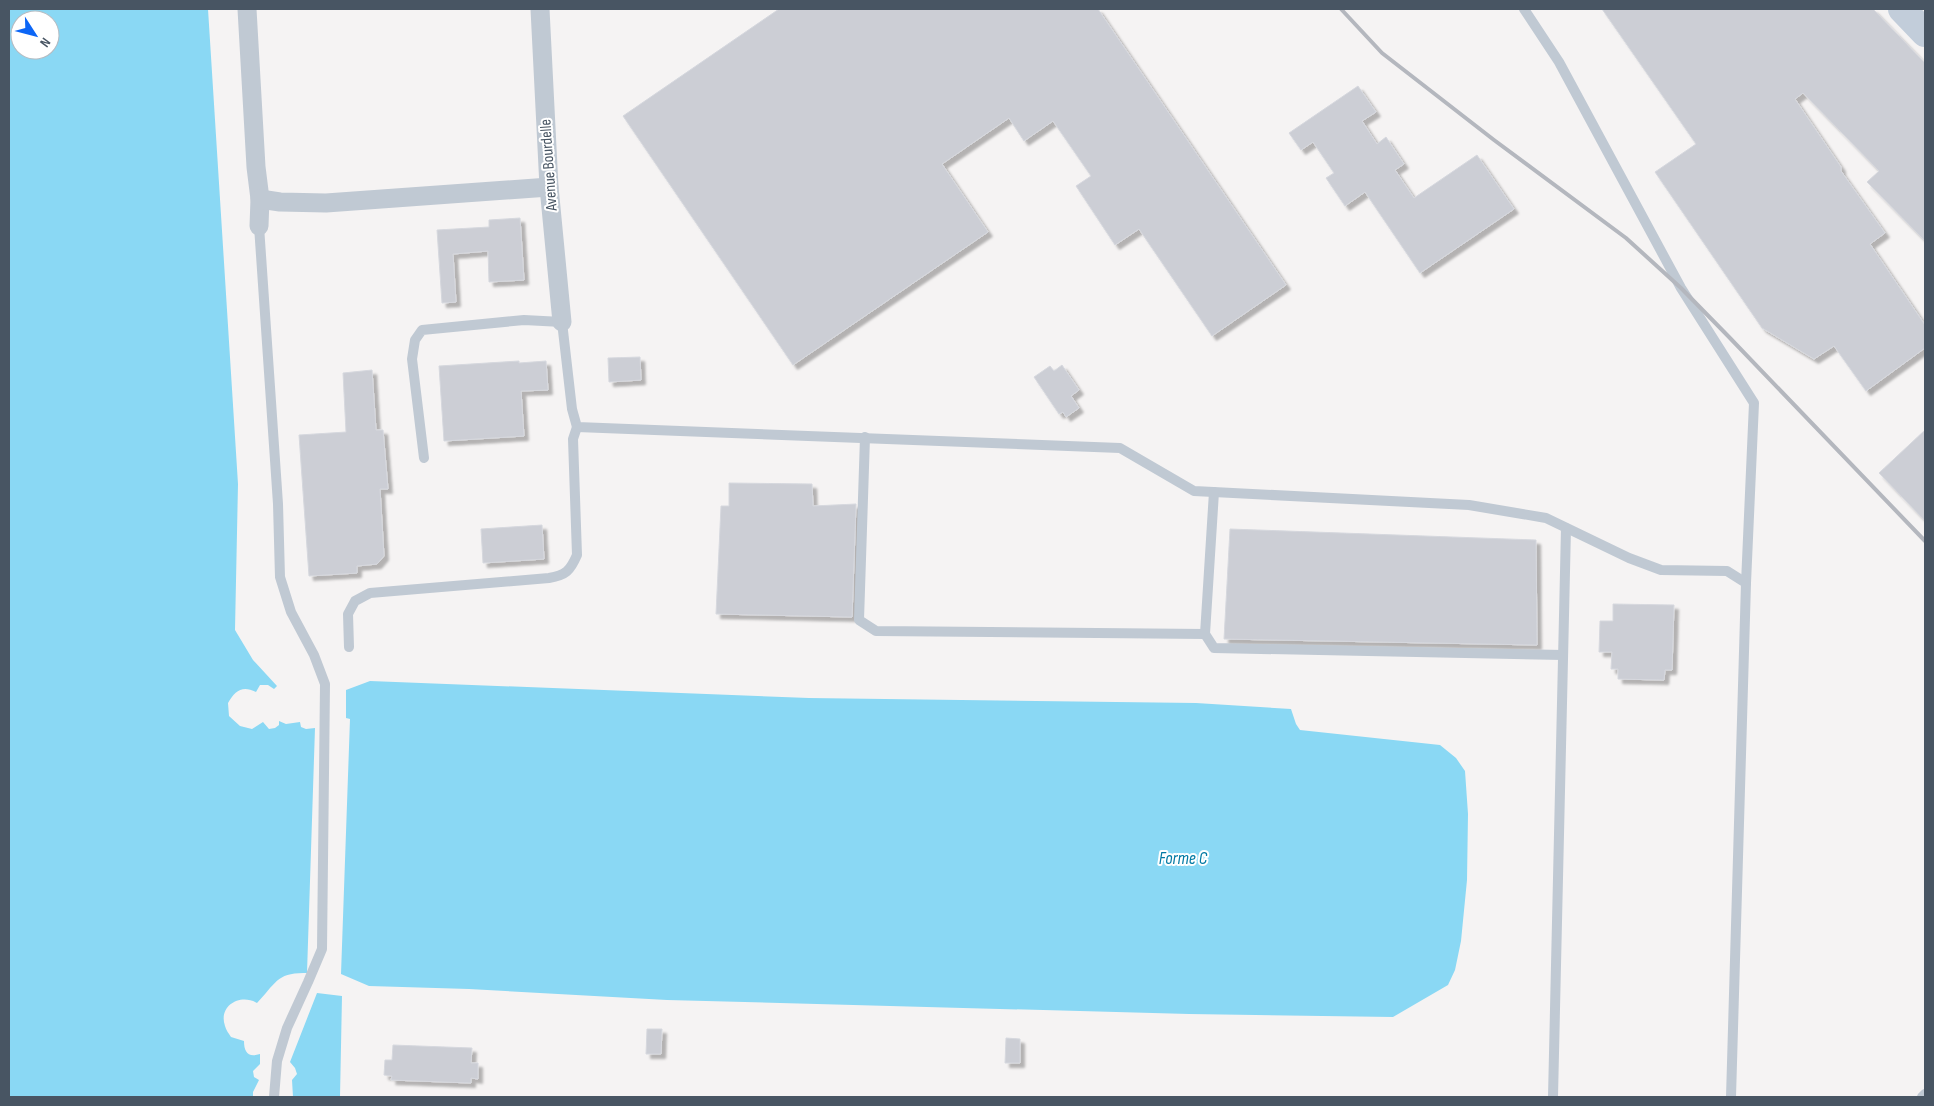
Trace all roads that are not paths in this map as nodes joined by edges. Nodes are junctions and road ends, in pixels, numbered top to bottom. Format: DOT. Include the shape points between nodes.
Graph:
graph roads {
  1 [pos="247,9"];
  2 [pos="540,9"];
  3 [pos="1524,9"];
  4 [pos="1902,9"];
  5 [pos="1925,33"];
  6 [pos="549,187"];
  7 [pos="260,199"];
  8 [pos="259,226"];
  9 [pos="562,322"];
  10 [pos="577,427"];
  11 [pos="865,437"];
  12 [pos="424,458"];
  13 [pos="1214,492"];
  14 [pos="1566,528"];
  15 [pos="1746,583"];
  16 [pos="1205,634"];
  17 [pos="349,647"];
  18 [pos="1563,655"];
  19 [pos="1925,1094"];
  20 [pos="274,1097"];
  21 [pos="1553,1097"];
  22 [pos="1731,1097"];
  23 [pos="1922,1097"];
  1 -- 7 [label="street"];
  2 -- 6 [label="street, Avenue Bourdelle"];
  3 -- 15 [label="lane" via="1559,62 1681,288 1754,404"];
  4 -- 5 [label="street"];
  6 -- 7 [label="street" via="326,203"];
  6 -- 9 [label="street, Avenue Bourdelle"];
  7 -- 8 [label="street"];
  8 -- 20 [label="lane" via="280,577 291,612 314,654 325,684 322,949 287,1028 277,1061"];
  9 -- 10 [label="lane"];
  9 -- 12 [label="lane" via="526,320 422,330 415,340 412,358"];
  10 -- 11 [label="lane"];
  10 -- 17 [label="lane" via="573,439 578,555 563,575 370,593 355,601 348,614"];
  11 -- 13 [label="lane" via="1120,448 1194,491"];
  11 -- 16 [label="lane" via="858,620 876,631"];
  13 -- 14 [label="lane" via="1469,505 1546,518"];
  13 -- 16 [label="lane"];
  14 -- 15 [label="lane" via="1661,570 1727,571"];
  14 -- 18 [label="lane"];
  15 -- 22 [label="lane"];
  16 -- 18 [label="lane" via="1214,648"];
  18 -- 21 [label="lane"];
  19 -- 23 [label="lane"];
}
